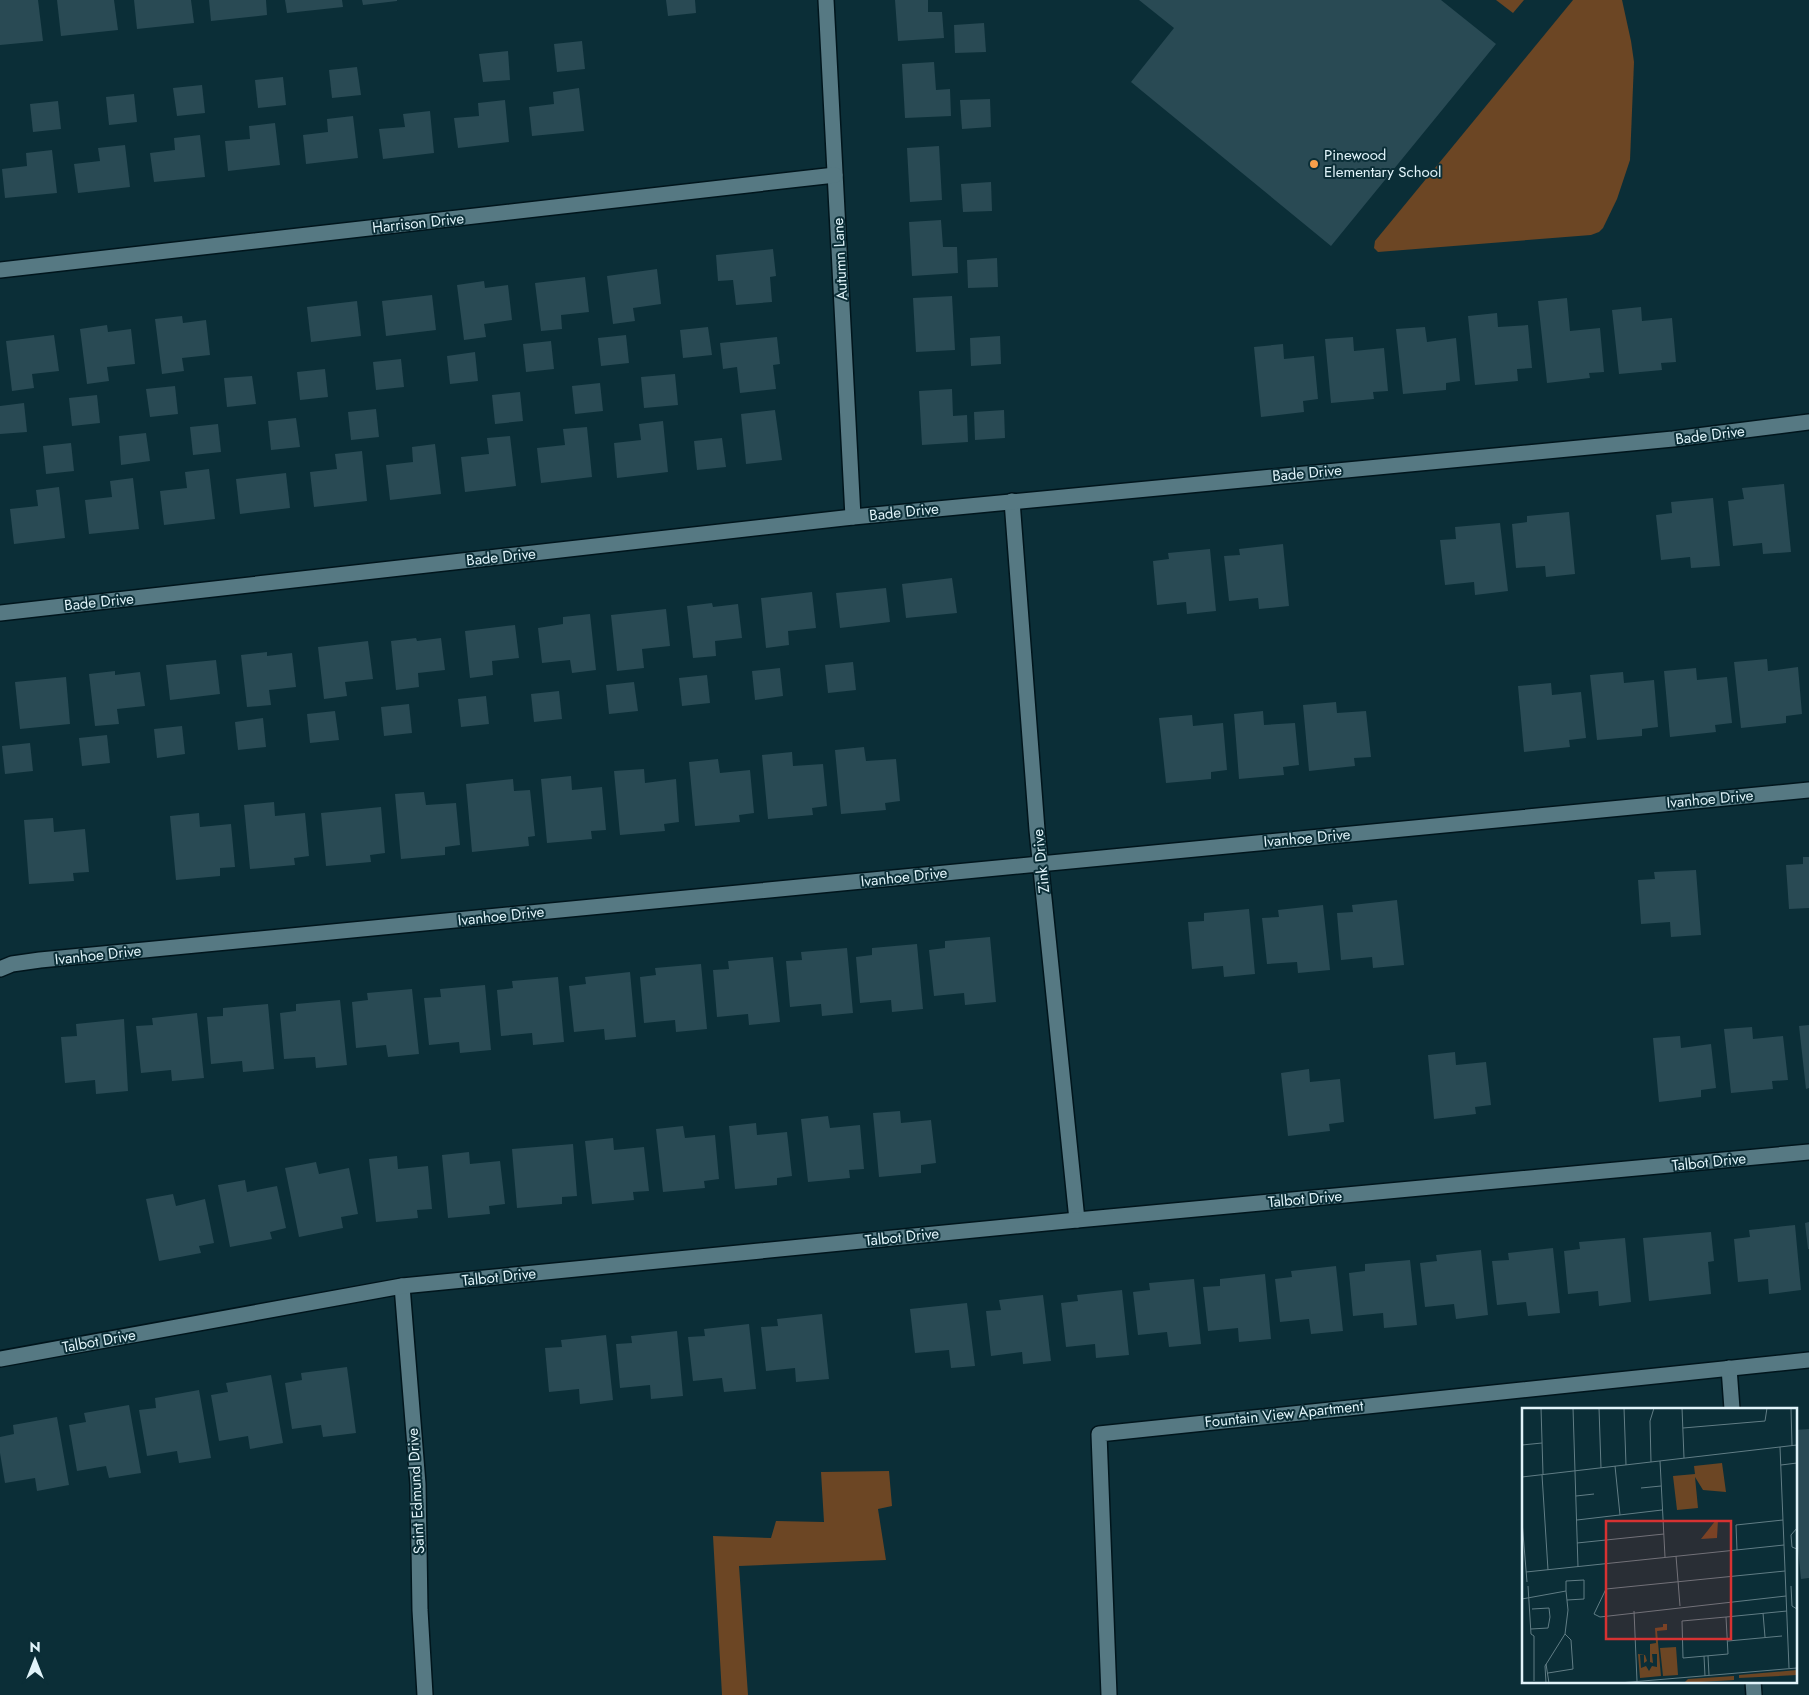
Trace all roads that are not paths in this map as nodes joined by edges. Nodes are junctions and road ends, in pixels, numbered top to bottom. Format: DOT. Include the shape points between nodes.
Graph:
graph roads {
  1 [pos="826,0"];
  2 [pos="835,176"];
  3 [pos="0,270"];
  4 [pos="1809,422"];
  5 [pos="1012,501"];
  6 [pos="853,517"];
  7 [pos="0,613"];
  8 [pos="1809,790"];
  9 [pos="1041,864"];
  10 [pos="0,969"];
  11 [pos="1809,1152"];
  12 [pos="1077,1220"];
  13 [pos="402,1286"];
  14 [pos="0,1359"];
  15 [pos="1809,1360"];
  16 [pos="1729,1368"];
  17 [pos="1732,1408"];
  18 [pos="1753,1682"];
  19 [pos="425,1695"];
  20 [pos="1109,1695"];
  21 [pos="1754,1695"];
  1 -- 2 [label="street, Autumn Lane"];
  2 -- 3 [label="street, Harrison Drive"];
  2 -- 6 [label="street, Autumn Lane"];
  4 -- 5 [label="street, Bade Drive" via="1673,440"];
  5 -- 6 [label="street, Bade Drive"];
  5 -- 9 [label="street, Zink Drive"];
  6 -- 7 [label="street, Bade Drive"];
  8 -- 9 [label="street, Ivanhoe Drive"];
  9 -- 10 [label="street, Ivanhoe Drive" via="40,960"];
  9 -- 12 [label="street, Zink Drive"];
  11 -- 12 [label="street, Talbot Drive"];
  12 -- 13 [label="street, Talbot Drive"];
  13 -- 14 [label="street, Talbot Drive"];
  13 -- 19 [label="street, Saint Edmund Drive" via="418,1484"];
  15 -- 16 [label="street, Fountain View Apartment"];
  16 -- 17 [label="street"];
  16 -- 20 [label="street, Fountain View Apartment" via="1099,1434"];
  18 -- 21 [label="street"];
}
